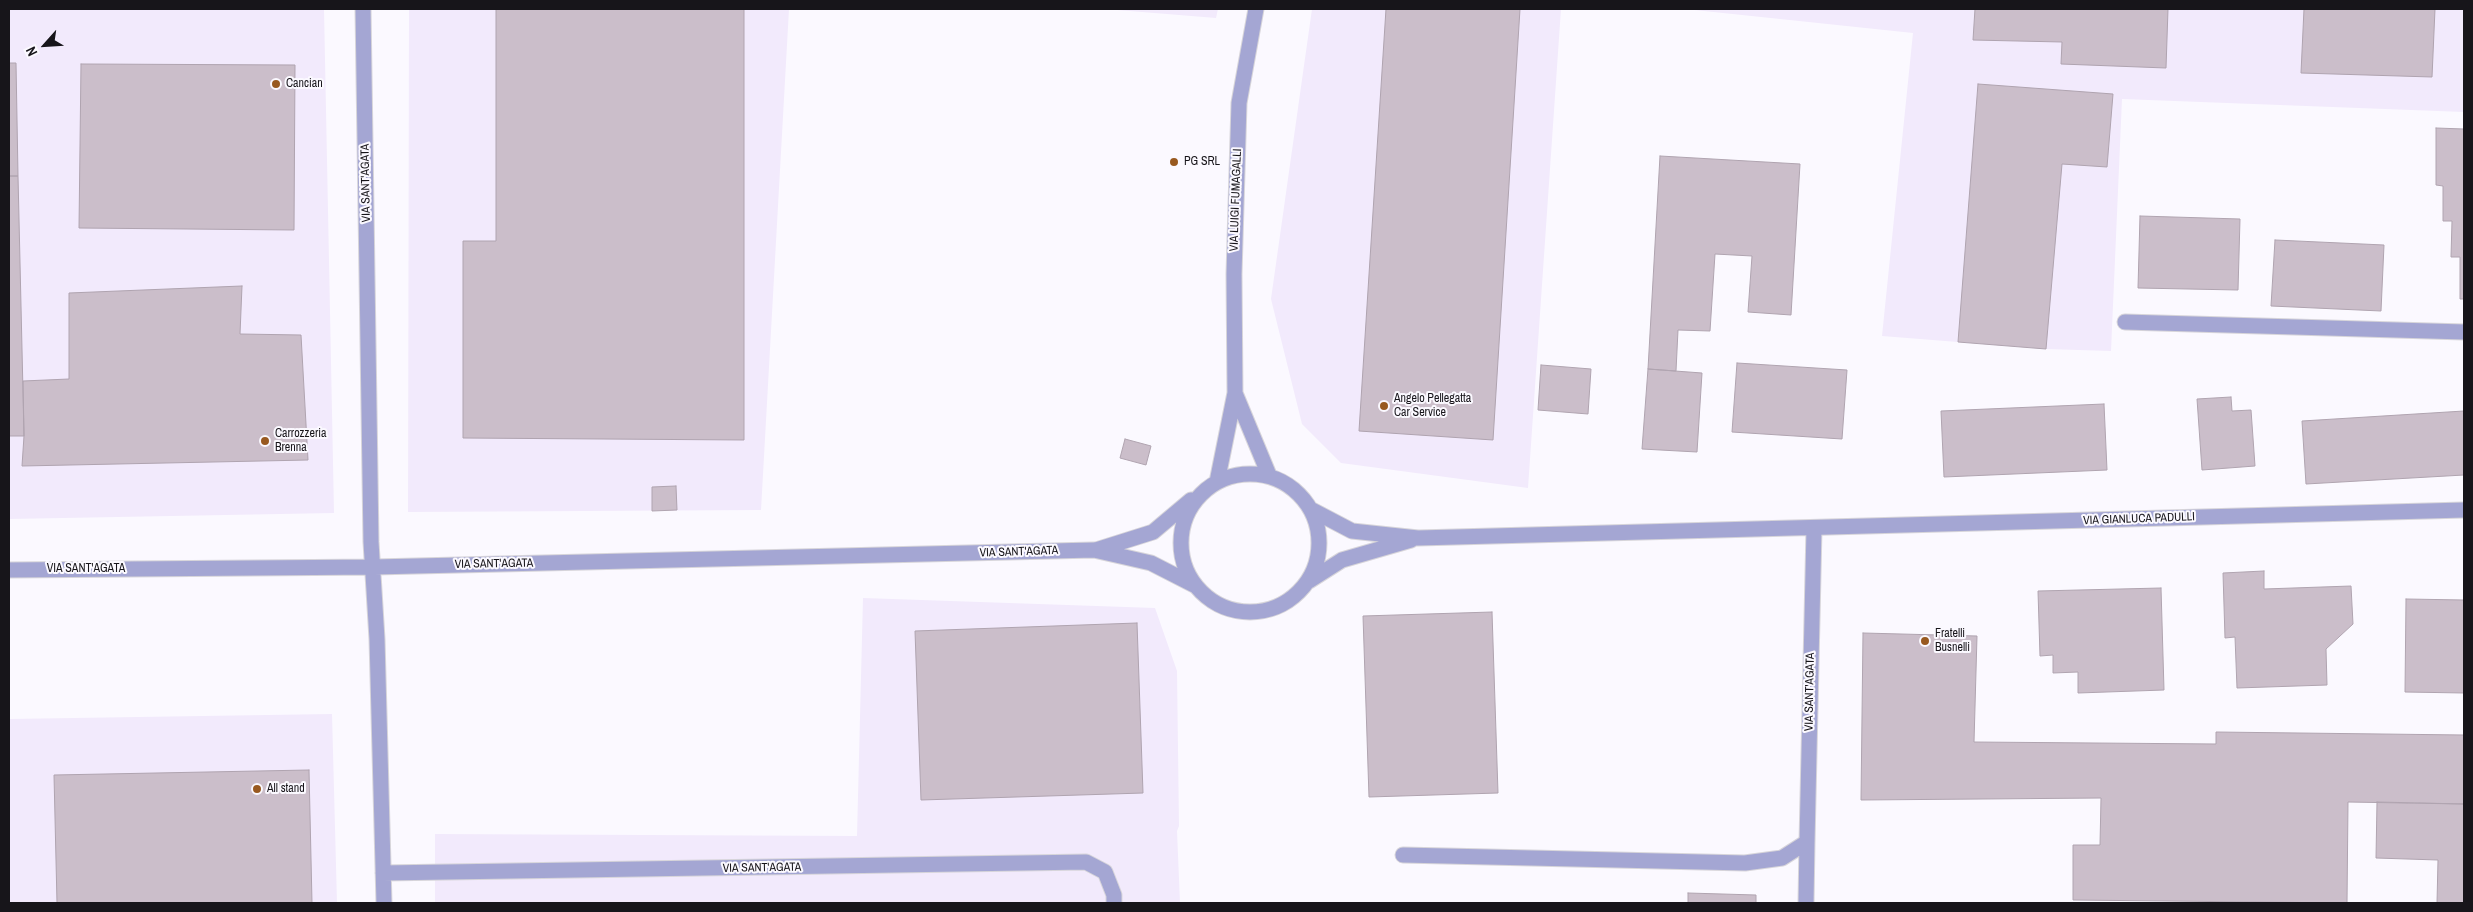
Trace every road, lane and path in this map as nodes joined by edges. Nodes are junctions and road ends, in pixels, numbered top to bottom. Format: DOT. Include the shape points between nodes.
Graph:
graph roads {
  1 [pos="363,9"];
  2 [pos="1256,9"];
  3 [pos="2125,322"];
  4 [pos="2464,332"];
  5 [pos="1235,393"];
  6 [pos="1269,475"];
  7 [pos="1217,482"];
  8 [pos="1202,491"];
  9 [pos="1312,510"];
  10 [pos="2464,510"];
  11 [pos="1814,529"];
  12 [pos="1418,538"];
  13 [pos="1094,550"];
  14 [pos="374,567"];
  15 [pos="9,570"];
  16 [pos="1309,581"];
  17 [pos="1194,585"];
  18 [pos="1807,842"];
  19 [pos="1403,855"];
  20 [pos="383,873"];
  21 [pos="384,903"];
  22 [pos="1114,903"];
  23 [pos="1806,903"];
  1 -- 14 [label="street, VIA SANT'AGATA" via="371,542"];
  2 -- 5 [label="street, VIA LUIGI FUMAGALLI" via="1239,103 1234,274"];
  3 -- 4 [label="street"];
  5 -- 6 [label="street, VIA LUIGI FUMAGALLI"];
  5 -- 7 [label="street, VIA LUIGI FUMAGALLI"];
  6 -- 7 [label="street" via="1228,476"];
  6 -- 9 [label="street" via="1296,491"];
  7 -- 8 [label="street"];
  8 -- 13 [label="street, VIA SANT'AGATA" via="1153,532"];
  8 -- 17 [label="street" via="1187,511 1180,546 1185,569"];
  9 -- 12 [label="street" via="1352,531"];
  9 -- 16 [label="street" via="1320,548"];
  10 -- 11 [label="street, VIA GIANLUCA PADULLI"];
  11 -- 12 [label="street"];
  11 -- 18 [label="street, VIA SANT'AGATA"];
  12 -- 16 [label="street" via="1342,560"];
  13 -- 14 [label="street, VIA SANT'AGATA"];
  13 -- 17 [label="street, VIA SANT'AGATA" via="1151,563"];
  14 -- 15 [label="street, VIA SANT'AGATA"];
  14 -- 20 [label="street, VIA SANT'AGATA"];
  16 -- 17 [label="street" via="1295,597 1275,609 1238,613 1216,605"];
  18 -- 19 [label="street" via="1782,858 1745,863"];
  18 -- 23 [label="street, VIA SANT'AGATA"];
  20 -- 21 [label="street, VIA SANT'AGATA"];
  20 -- 22 [label="street, VIA SANT'AGATA" via="1086,862 1105,872"];
}
